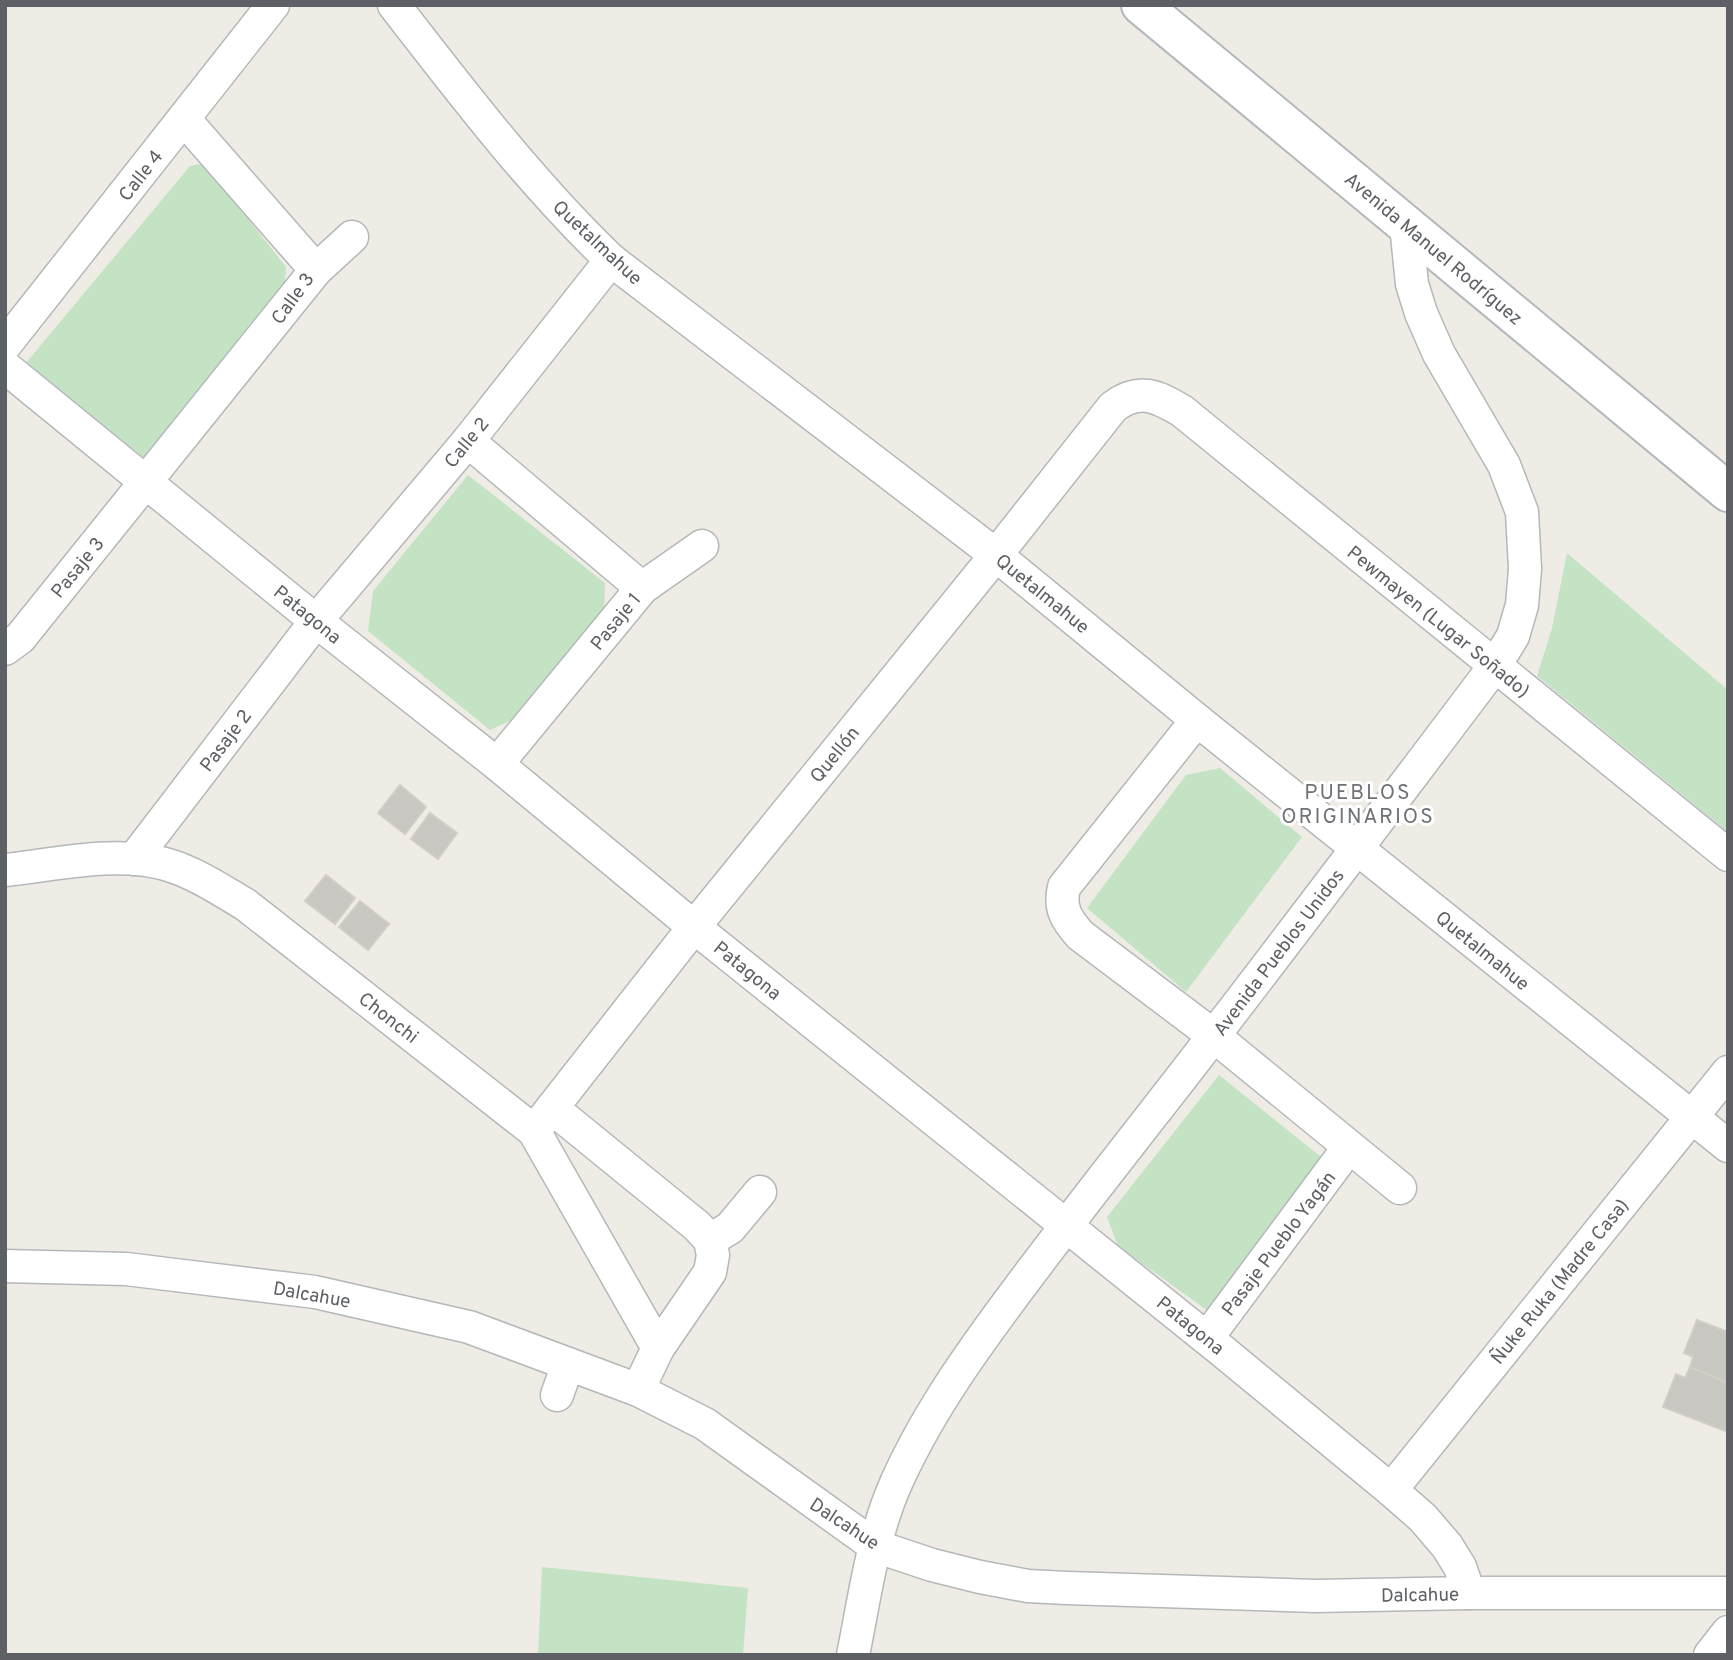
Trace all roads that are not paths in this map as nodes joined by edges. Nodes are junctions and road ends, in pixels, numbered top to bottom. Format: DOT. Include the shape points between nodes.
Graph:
graph roads {
  1 [pos="273,5"];
  2 [pos="394,5"];
  3 [pos="1141,5"];
  4 [pos="184,119"];
  5 [pos="1406,225"];
  6 [pos="352,237"];
  7 [pos="611,260"];
  8 [pos="316,270"];
  9 [pos="5,345"];
  10 [pos="5,367"];
  11 [pos="1146,394"];
  12 [pos="468,441"];
  13 [pos="145,481"];
  14 [pos="1728,492"];
  15 [pos="702,546"];
  16 [pos="996,555"];
  17 [pos="642,588"];
  18 [pos="316,621"];
  19 [pos="5,649"];
  20 [pos="1494,667"];
  21 [pos="1197,720"];
  22 [pos="497,764"];
  23 [pos="1356,848"];
  24 [pos="1728,855"];
  25 [pos="134,859"];
  26 [pos="5,870"];
  27 [pos="694,927"];
  28 [pos="1214,1036"];
  29 [pos="1728,1072"];
  30 [pos="1691,1118"];
  31 [pos="543,1119"];
  32 [pos="1728,1146"];
  33 [pos="1349,1147"];
  34 [pos="1400,1188"];
  35 [pos="760,1192"];
  36 [pos="1067,1225"];
  37 [pos="710,1240"];
  38 [pos="5,1266"];
  39 [pos="1207,1338"];
  40 [pos="658,1348"];
  41 [pos="568,1364"];
  42 [pos="638,1390"];
  43 [pos="557,1395"];
  44 [pos="1391,1490"];
  45 [pos="874,1546"];
  46 [pos="1469,1593"];
  47 [pos="1728,1593"];
  48 [pos="1728,1632"];
  49 [pos="853,1655"];
  50 [pos="1710,1655"];
  1 -- 4 [label="street, Calle 4"];
  2 -- 7 [label="street, Quetalmahue" via="504,147"];
  3 -- 5 [label="street, Avenida Manuel Rodríguez"];
  4 -- 8 [label="street, Calle 3"];
  4 -- 9 [label="street, Calle 4"];
  5 -- 14 [label="street, Avenida Manuel Rodríguez"];
  5 -- 20 [label="street, Avenida Pueblos Unidos" via="1412,284 1421,313 1439,354 1504,465 1522,512 1522,605 1513,636"];
  6 -- 8 [label="street"];
  7 -- 12 [label="street, Calle 2"];
  7 -- 16 [label="street, Quetalmahue"];
  8 -- 13 [label="street, Calle 3"];
  10 -- 13 [label="street, Patagona"];
  11 -- 16 [label="street, Quellón" via="1113,407"];
  11 -- 20 [label="street, Pewmayen (Lugar Soñado)" via="1182,411"];
  12 -- 17 [label="street, Pasaje 1"];
  12 -- 18 [label="street, Calle 2"];
  13 -- 18 [label="street, Patagona"];
  13 -- 19 [label="street, Pasaje 3" via="20,638"];
  15 -- 17 [label="street"];
  16 -- 21 [label="street, Quetalmahue"];
  16 -- 27 [label="street, Quellón"];
  17 -- 22 [label="street, Pasaje 1"];
  18 -- 22 [label="street, Patagona"];
  18 -- 25 [label="street, Pasaje 2"];
  20 -- 23 [label="street, Avenida Pueblos Unidos"];
  20 -- 24 [label="street, Pewmayen (Lugar Soñado)"];
  21 -- 23 [label="street, Quetalmahue"];
  21 -- 28 [label="street" via="1075,872 1061,901 1063,913 1080,935"];
  22 -- 27 [label="street, Patagona"];
  23 -- 28 [label="street, Avenida Pueblos Unidos"];
  23 -- 30 [label="street, Quetalmahue"];
  25 -- 26 [label="street, Chonchi"];
  25 -- 31 [label="street, Chonchi" via="165,863 246,905"];
  27 -- 31 [label="street, Quellón"];
  27 -- 36 [label="street, Patagona"];
  28 -- 33 [label="street"];
  28 -- 36 [label="street, Avenida Pueblos Unidos"];
  29 -- 30 [label="street, Ñuke Ruka (Madre Casa)"];
  30 -- 32 [label="street, Quetalmahue"];
  30 -- 44 [label="street, Ñuke Ruka (Madre Casa)"];
  31 -- 37 [label="street" via="698,1226"];
  31 -- 40 [label="street, Chonchi"];
  33 -- 34 [label="street"];
  33 -- 39 [label="street, Pasaje Pueblo Yagán"];
  35 -- 37 [label="street" via="730,1228"];
  36 -- 39 [label="street, Patagona"];
  36 -- 45 [label="street, Avenida Pueblos Unidos" via="986,1331 923,1426 895,1485"];
  37 -- 40 [label="street" via="710,1272"];
  38 -- 41 [label="street, Dalcahue" via="126,1269 315,1292 469,1326"];
  39 -- 44 [label="street, Patagona"];
  40 -- 42 [label="street"];
  41 -- 42 [label="street, Dalcahue"];
  41 -- 43 [label="street"];
  42 -- 45 [label="street, Dalcahue" via="705,1424"];
  44 -- 46 [label="street, Patagona" via="1447,1546"];
  45 -- 46 [label="street, Dalcahue" via="932,1565 1028,1586 1316,1596"];
  45 -- 49 [label="street, Avenida Pueblos Unidos"];
  46 -- 47 [label="street, Dalcahue"];
  48 -- 50 [label="street"];
}
